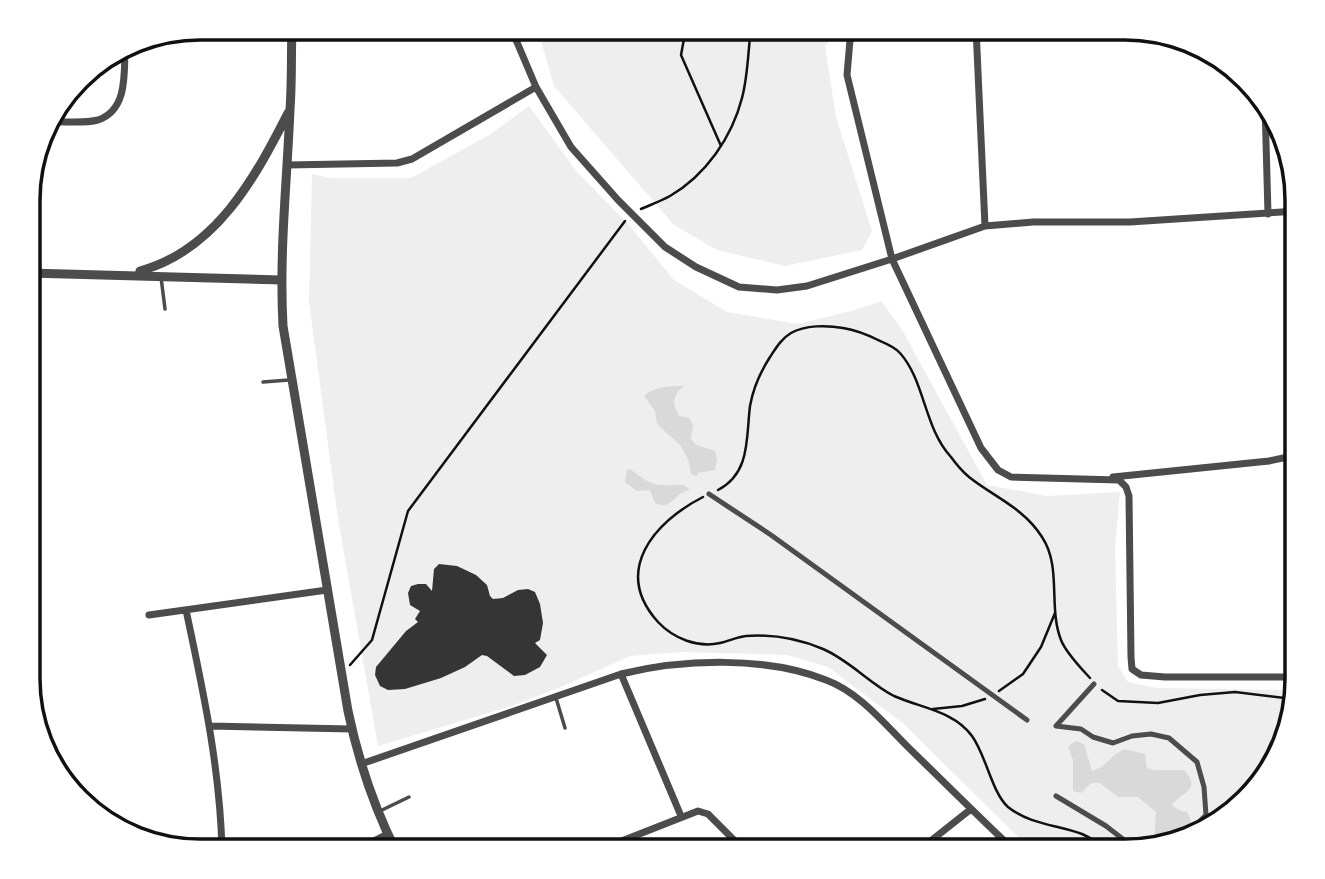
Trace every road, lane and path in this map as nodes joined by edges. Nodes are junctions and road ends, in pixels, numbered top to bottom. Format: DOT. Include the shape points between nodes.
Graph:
graph roads {
  1 [pos="684,40"];
  2 [pos="750,40"];
  3 [pos="850,40"];
  4 [pos="977,40"];
  5 [pos="292,41"];
  6 [pos="516,41"];
  7 [pos="124,60"];
  8 [pos="536,87"];
  9 [pos="290,108"];
  10 [pos="61,121"];
  11 [pos="1266,125"];
  12 [pos="720,146"];
  13 [pos="287,165"];
  14 [pos="1284,212"];
  15 [pos="631,213"];
  16 [pos="1268,214"];
  17 [pos="985,226"];
  18 [pos="892,259"];
  19 [pos="40,273"];
  20 [pos="129,275"];
  21 [pos="161,275"];
  22 [pos="281,280"];
  23 [pos="165,309"];
  24 [pos="293,380"];
  25 [pos="264,382"];
  26 [pos="1284,458"];
  27 [pos="1096,479"];
  28 [pos="709,494"];
  29 [pos="327,590"];
  30 [pos="186,610"];
  31 [pos="1056,611"];
  32 [pos="149,615"];
  33 [pos="621,674"];
  34 [pos="341,675"];
  35 [pos="1284,677"];
  36 [pos="1094,684"];
  37 [pos="993,695"];
  38 [pos="556,698"];
  39 [pos="1283,698"];
  40 [pos="930,709"];
  41 [pos="1027,720"];
  42 [pos="211,726"];
  43 [pos="352,729"];
  44 [pos="565,729"];
  45 [pos="361,764"];
  46 [pos="1056,796"];
  47 [pos="409,797"];
  48 [pos="971,809"];
  49 [pos="378,812"];
  50 [pos="1206,815"];
  51 [pos="681,816"];
  52 [pos="1204,817"];
  53 [pos="388,834"];
  54 [pos="732,838"];
  55 [pos="934,838"];
  56 [pos="1002,838"];
  57 [pos="1088,838"];
  58 [pos="1122,838"];
  59 [pos="222,839"];
  60 [pos="378,839"];
  61 [pos="390,839"];
  62 [pos="626,839"];
  1 -- 12 [label="path" via="681,55"];
  2 -- 12 [label="path" via="743,95"];
  3 -- 18 [label="street" via="846,75"];
  4 -- 17 [label="street"];
  5 -- 9 [label="street"];
  6 -- 8 [label="street"];
  7 -- 10 [label="street" via="118,105 97,120"];
  8 -- 13 [label="street" via="412,159"];
  8 -- 15 [label="street" via="571,147"];
  9 -- 13 [label="street"];
  9 -- 20 [label="street" via="257,173 225,216 189,249 159,266"];
  11 -- 16 [label="street"];
  12 -- 15 [label="path" via="699,174 670,196"];
  13 -- 22 [label="street"];
  14 -- 16 [label="street"];
  15 -- 18 [label="street" via="665,247 738,288 807,286"];
  15 -- 34 [label="path" via="408,511 372,640"];
  16 -- 17 [label="street"];
  17 -- 18 [label="street"];
  18 -- 27 [label="street" via="981,448 998,470 1011,477"];
  19 -- 20 [label="street"];
  20 -- 21 [label="street"];
  21 -- 22 [label="street"];
  21 -- 23 [label="lane"];
  22 -- 24 [label="street"];
  24 -- 25 [label="lane"];
  24 -- 29 [label="street"];
  26 -- 27 [label="street"];
  27 -- 35 [label="street" via="1119,480 1129,496 1132,669 1141,675 1165,677"];
  28 -- 31 [label="path" via="737,475 745,457 755,388 779,343 792,332 825,325 855,330 898,351 911,367 936,435 948,454 969,477 1024,514 1044,538 1056,587"];
  28 -- 37 [label="street"];
  28 -- 40 [label="path" via="685,506 646,544 637,580 659,622 695,645 744,636 797,639 827,650 892,695"];
  29 -- 30 [label="street"];
  29 -- 34 [label="street"];
  30 -- 32 [label="street"];
  30 -- 42 [label="street"];
  31 -- 36 [label="path" via="1062,642"];
  31 -- 37 [label="path" via="1023,674"];
  33 -- 38 [label="street"];
  33 -- 48 [label="street" via="654,666 719,663 774,666 827,680 859,699"];
  33 -- 51 [label="street"];
  34 -- 43 [label="street"];
  36 -- 39 [label="path" via="1118,701 1158,703 1235,692"];
  36 -- 50 [label="street" via="1056,726 1081,729 1113,743 1151,734 1170,738 1197,762"];
  37 -- 40 [label="path" via="962,706"];
  37 -- 41 [label="street"];
  38 -- 44 [label="lane"];
  38 -- 45 [label="street"];
  40 -- 57 [label="path" via="955,719 971,734 1005,805 1020,815"];
  42 -- 43 [label="street"];
  42 -- 59 [label="street"];
  43 -- 45 [label="street"];
  45 -- 49 [label="street"];
  46 -- 58 [label="street"];
  47 -- 49 [label="lane"];
  48 -- 55 [label="street"];
  48 -- 56 [label="street"];
  49 -- 53 [label="street"];
  50 -- 52 [label="street"];
  51 -- 54 [label="street" via="698,811 708,814"];
  51 -- 62 [label="street"];
  53 -- 60 [label="street"];
  53 -- 61 [label="street"];
}
